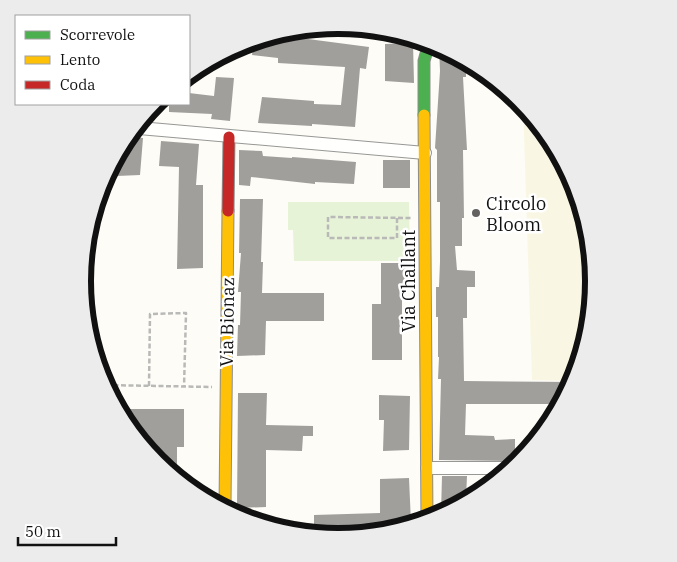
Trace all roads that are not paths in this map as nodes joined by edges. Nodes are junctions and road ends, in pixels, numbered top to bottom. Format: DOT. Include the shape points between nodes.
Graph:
graph roads {
  1 [pos="426,50"];
  2 [pos="143,128"];
  3 [pos="229,137"];
  4 [pos="425,153"];
  5 [pos="427,468"];
  6 [pos="501,468"];
  7 [pos="225,501"];
  8 [pos="427,511"];
  1 -- 4 [label="street, Via Challant"];
  2 -- 3 [label="street"];
  3 -- 4 [label="street"];
  3 -- 7 [label="street, Via Bionaz"];
  4 -- 5 [label="street, Via Challant"];
  5 -- 6 [label="street"];
  5 -- 8 [label="street, Via Challant"];
}
